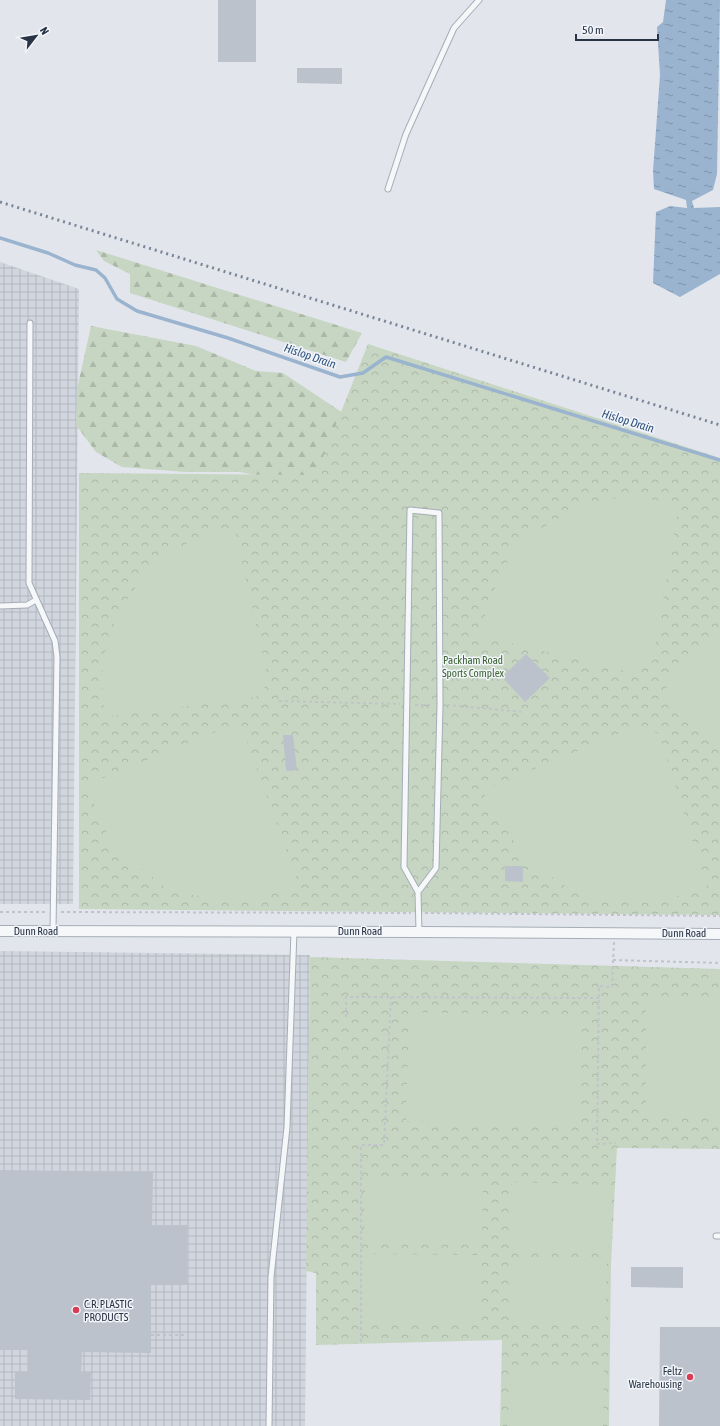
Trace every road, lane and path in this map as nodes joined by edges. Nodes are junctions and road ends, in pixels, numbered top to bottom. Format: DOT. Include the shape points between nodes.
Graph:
graph roads {
  1 [pos="479,0"];
  2 [pos="388,190"];
  3 [pos="30,323"];
  4 [pos="36,600"];
  5 [pos="0,606"];
  6 [pos="418,892"];
  7 [pos="0,912"];
  8 [pos="50,912"];
  9 [pos="56,912"];
  10 [pos="418,913"];
  11 [pos="720,916"];
  12 [pos="0,931"];
  13 [pos="53,931"];
  14 [pos="294,931"];
  15 [pos="419,932"];
  16 [pos="614,933"];
  17 [pos="720,934"];
  18 [pos="613,960"];
  19 [pos="720,963"];
  20 [pos="391,998"];
  21 [pos="599,998"];
  22 [pos="346,1018"];
  23 [pos="616,1143"];
  24 [pos="151,1335"];
  25 [pos="187,1335"];
  26 [pos="361,1342"];
  27 [pos="269,1426"];
  1 -- 2 [label="lane" via="454,28 406,134"];
  3 -- 4 [label="lane" via="29,584"];
  4 -- 5 [label="lane" via="27,605"];
  4 -- 13 [label="lane" via="55,641 57,657"];
  6 -- 6 [label="lane" via="436,868 440,705 439,513 410,510 404,868"];
  6 -- 10 [label="lane"];
  7 -- 8 [label="path"];
  9 -- 10 [label="path"];
  10 -- 11 [label="path"];
  10 -- 15 [label="lane"];
  12 -- 13 [label="street, Dunn Road"];
  13 -- 14 [label="street, Dunn Road"];
  14 -- 15 [label="street, Dunn Road"];
  14 -- 27 [label="lane" via="287,1127 272,1277"];
  15 -- 16 [label="street, Dunn Road"];
  16 -- 17 [label="street, Dunn Road"];
  16 -- 18 [label="path"];
  18 -- 19 [label="path"];
  18 -- 21 [label="path" via="612,987 599,986"];
  20 -- 21 [label="path"];
  20 -- 22 [label="path" via="346,997"];
  20 -- 26 [label="path" via="384,1145 361,1145"];
  21 -- 23 [label="path" via="597,1144"];
  24 -- 25 [label="path"];
}
